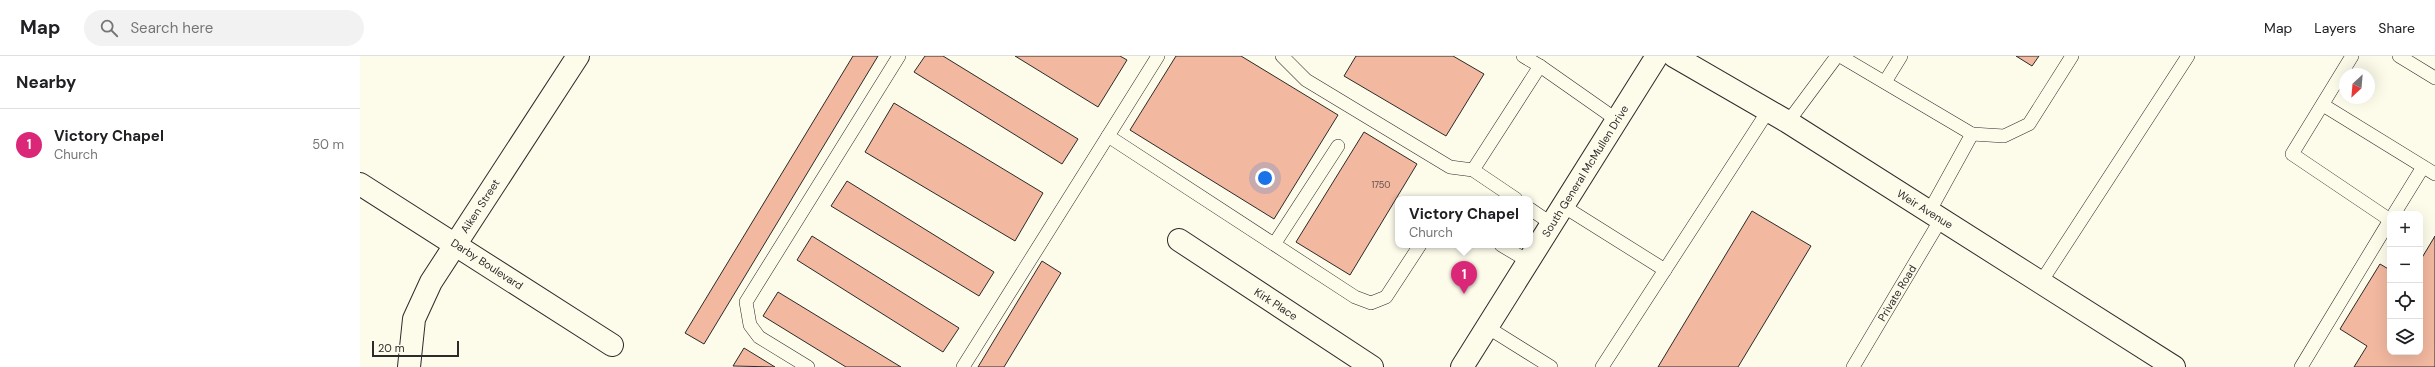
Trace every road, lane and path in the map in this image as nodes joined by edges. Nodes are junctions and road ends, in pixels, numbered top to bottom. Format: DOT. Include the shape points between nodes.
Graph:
graph roads {
  1 [pos="578,56"];
  2 [pos="899,56"];
  3 [pos="1158,56"];
  4 [pos="1282,56"];
  5 [pos="1523,56"];
  6 [pos="1657,56"];
  7 [pos="1674,56"];
  8 [pos="1839,56"];
  9 [pos="1901,56"];
  10 [pos="2072,56"];
  11 [pos="2188,56"];
  12 [pos="2352,56"];
  13 [pos="2399,56"];
  14 [pos="1540,66"];
  15 [pos="2435,78"];
  16 [pos="1885,82"];
  17 [pos="2323,104"];
  18 [pos="1768,111"];
  19 [pos="1617,120"];
  20 [pos="1788,122"];
  21 [pos="1972,134"];
  22 [pos="1108,136"];
  23 [pos="1338,146"];
  24 [pos="2423,167"];
  25 [pos="1473,170"];
  26 [pos="2435,174"];
  27 [pos="360,184"];
  28 [pos="1512,196"];
  29 [pos="1563,206"];
  30 [pos="1533,211"];
  31 [pos="2396,211"];
  32 [pos="1935,215"];
  33 [pos="2387,218"];
  34 [pos="1552,224"];
  35 [pos="2387,225"];
  36 [pos="1180,240"];
  37 [pos="1275,243"];
  38 [pos="456,244"];
  39 [pos="1418,248"];
  40 [pos="1506,248"];
  41 [pos="1528,261"];
  42 [pos="1665,270"];
  43 [pos="2041,282"];
  44 [pos="1487,327"];
  45 [pos="612,345"];
  46 [pos="409,367"];
  47 [pos="808,367"];
  48 [pos="963,367"];
  49 [pos="1372,367"];
  50 [pos="1462,367"];
  51 [pos="1551,367"];
  52 [pos="1602,367"];
  53 [pos="1853,367"];
  54 [pos="2174,367"];
  55 [pos="2301,367"];
  1 -- 38 [label="street, Aiken Street"];
  2 -- 47 [label="lane" via="746,302 750,325 759,337"];
  3 -- 22 [label="lane"];
  4 -- 25 [label="lane" via="1306,80 1450,167"];
  5 -- 14 [label="lane"];
  6 -- 19 [label="street, South General McMullen Drive"];
  7 -- 18 [label="street, Weir Avenue"];
  8 -- 16 [label="lane"];
  8 -- 20 [label="lane"];
  9 -- 16 [label="lane"];
  10 -- 21 [label="lane" via="2030,124 2004,136"];
  11 -- 43 [label="lane"];
  12 -- 17 [label="lane"];
  13 -- 15 [label="lane"];
  14 -- 19 [label="lane"];
  14 -- 25 [label="lane"];
  16 -- 21 [label="lane"];
  17 -- 24 [label="lane"];
  17 -- 33 [label="lane" via="2292,154"];
  18 -- 20 [label="street, Weir Avenue"];
  18 -- 42 [label="lane"];
  19 -- 29 [label="street, South General McMullen Drive"];
  20 -- 32 [label="street, Weir Avenue"];
  21 -- 32 [label="lane, Private Road"];
  22 -- 37 [label="lane"];
  22 -- 48 [label="lane"];
  23 -- 37 [label="lane"];
  24 -- 26 [label="lane"];
  24 -- 31 [label="lane"];
  25 -- 28 [label="lane"];
  27 -- 38 [label="street, Darby Boulevard"];
  29 -- 34 [label="street, South General McMullen Drive"];
  29 -- 42 [label="lane"];
  30 -- 34 [label="lane"];
  32 -- 43 [label="street, Weir Avenue"];
  32 -- 53 [label="lane, Private Road"];
  34 -- 41 [label="street, South General McMullen Drive"];
  35 -- 55 [label="lane"];
  36 -- 49 [label="street, Kirk Place"];
  37 -- 39 [label="lane" via="1355,297 1371,303 1386,297"];
  38 -- 45 [label="street, Darby Boulevard"];
  38 -- 46 [label="street, Aiken Street" via="418,307 414,319"];
  40 -- 41 [label="lane"];
  41 -- 44 [label="street, South General McMullen Drive"];
  42 -- 52 [label="lane"];
  43 -- 54 [label="street, Weir Avenue"];
  44 -- 50 [label="street, South General McMullen Drive"];
  44 -- 51 [label="lane"];
}
